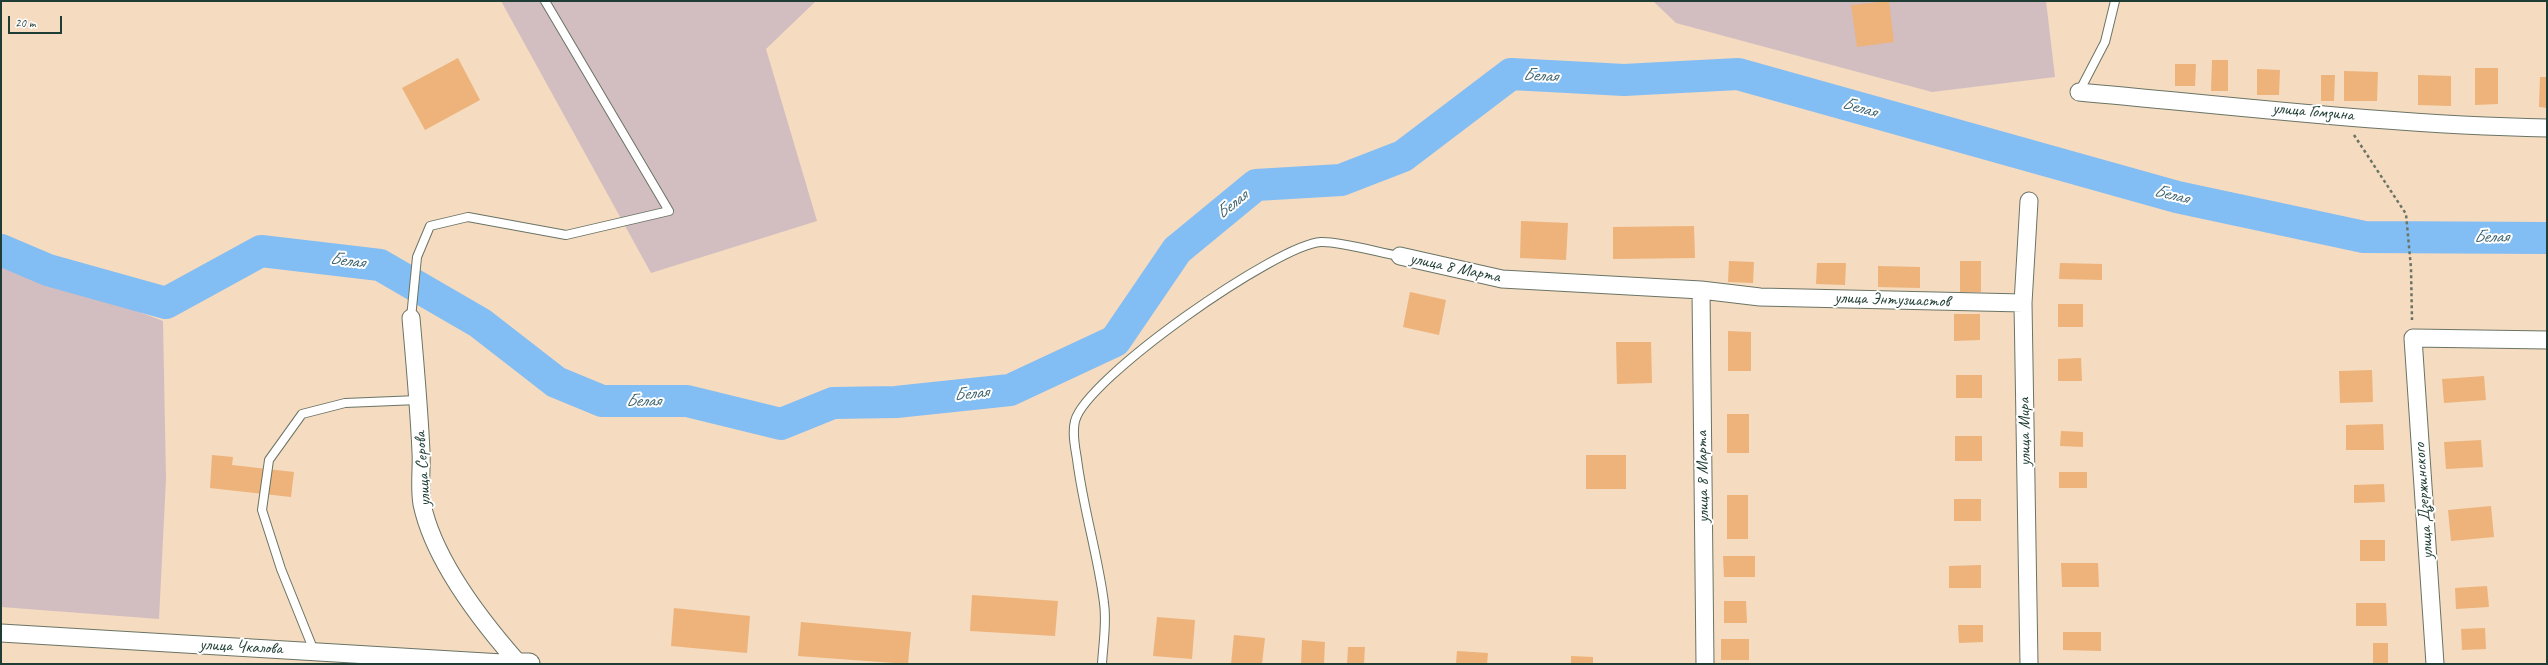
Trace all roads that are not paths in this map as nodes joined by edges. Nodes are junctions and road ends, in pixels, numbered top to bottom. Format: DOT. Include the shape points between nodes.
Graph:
graph roads {
  1 [pos="545,1"];
  2 [pos="2115,1"];
  3 [pos="2079,92"];
  4 [pos="2547,128"];
  5 [pos="2029,201"];
  6 [pos="1400,256"];
  7 [pos="1702,290"];
  8 [pos="1760,296"];
  9 [pos="2023,303"];
  10 [pos="411,318"];
  11 [pos="2547,340"];
  12 [pos="418,400"];
  13 [pos="1,633"];
  14 [pos="314,651"];
  15 [pos="519,664"];
  16 [pos="529,664"];
  17 [pos="1102,664"];
  18 [pos="1705,664"];
  19 [pos="2029,664"];
  20 [pos="2436,664"];
  1 -- 10 [label="lane" via="669,211 566,236 468,217 430,226 417,257"];
  2 -- 3 [label="lane" via="2105,42"];
  3 -- 4 [label="street, улица Гомзина" via="2340,115"];
  5 -- 9 [label="street, улица Мира"];
  6 -- 7 [label="street, улица 8 Марта" via="1502,279"];
  6 -- 17 [label="lane" via="1322,242 1302,246 1253,272 1141,348 1092,393 1075,420 1074,440 1079,480 1105,605"];
  7 -- 8 [label="street, улица 8 Марта"];
  7 -- 18 [label="street, улица 8 Марта"];
  8 -- 9 [label="street, улица Энтузиастов"];
  9 -- 19 [label="street, улица Мира"];
  10 -- 12 [label="street, улица Серова"];
  11 -- 20 [label="street, улица Дзержинского" via="2413,338"];
  12 -- 14 [label="lane" via="345,403 302,414 269,460 262,510 280,569"];
  12 -- 15 [label="street, улица Серова" via="422,503 431,531 456,580 490,629"];
  13 -- 14 [label="street, улица Чкалова"];
  14 -- 15 [label="street, улица Чкалова"];
  15 -- 16 [label="street, улица Чкалова"];
}
